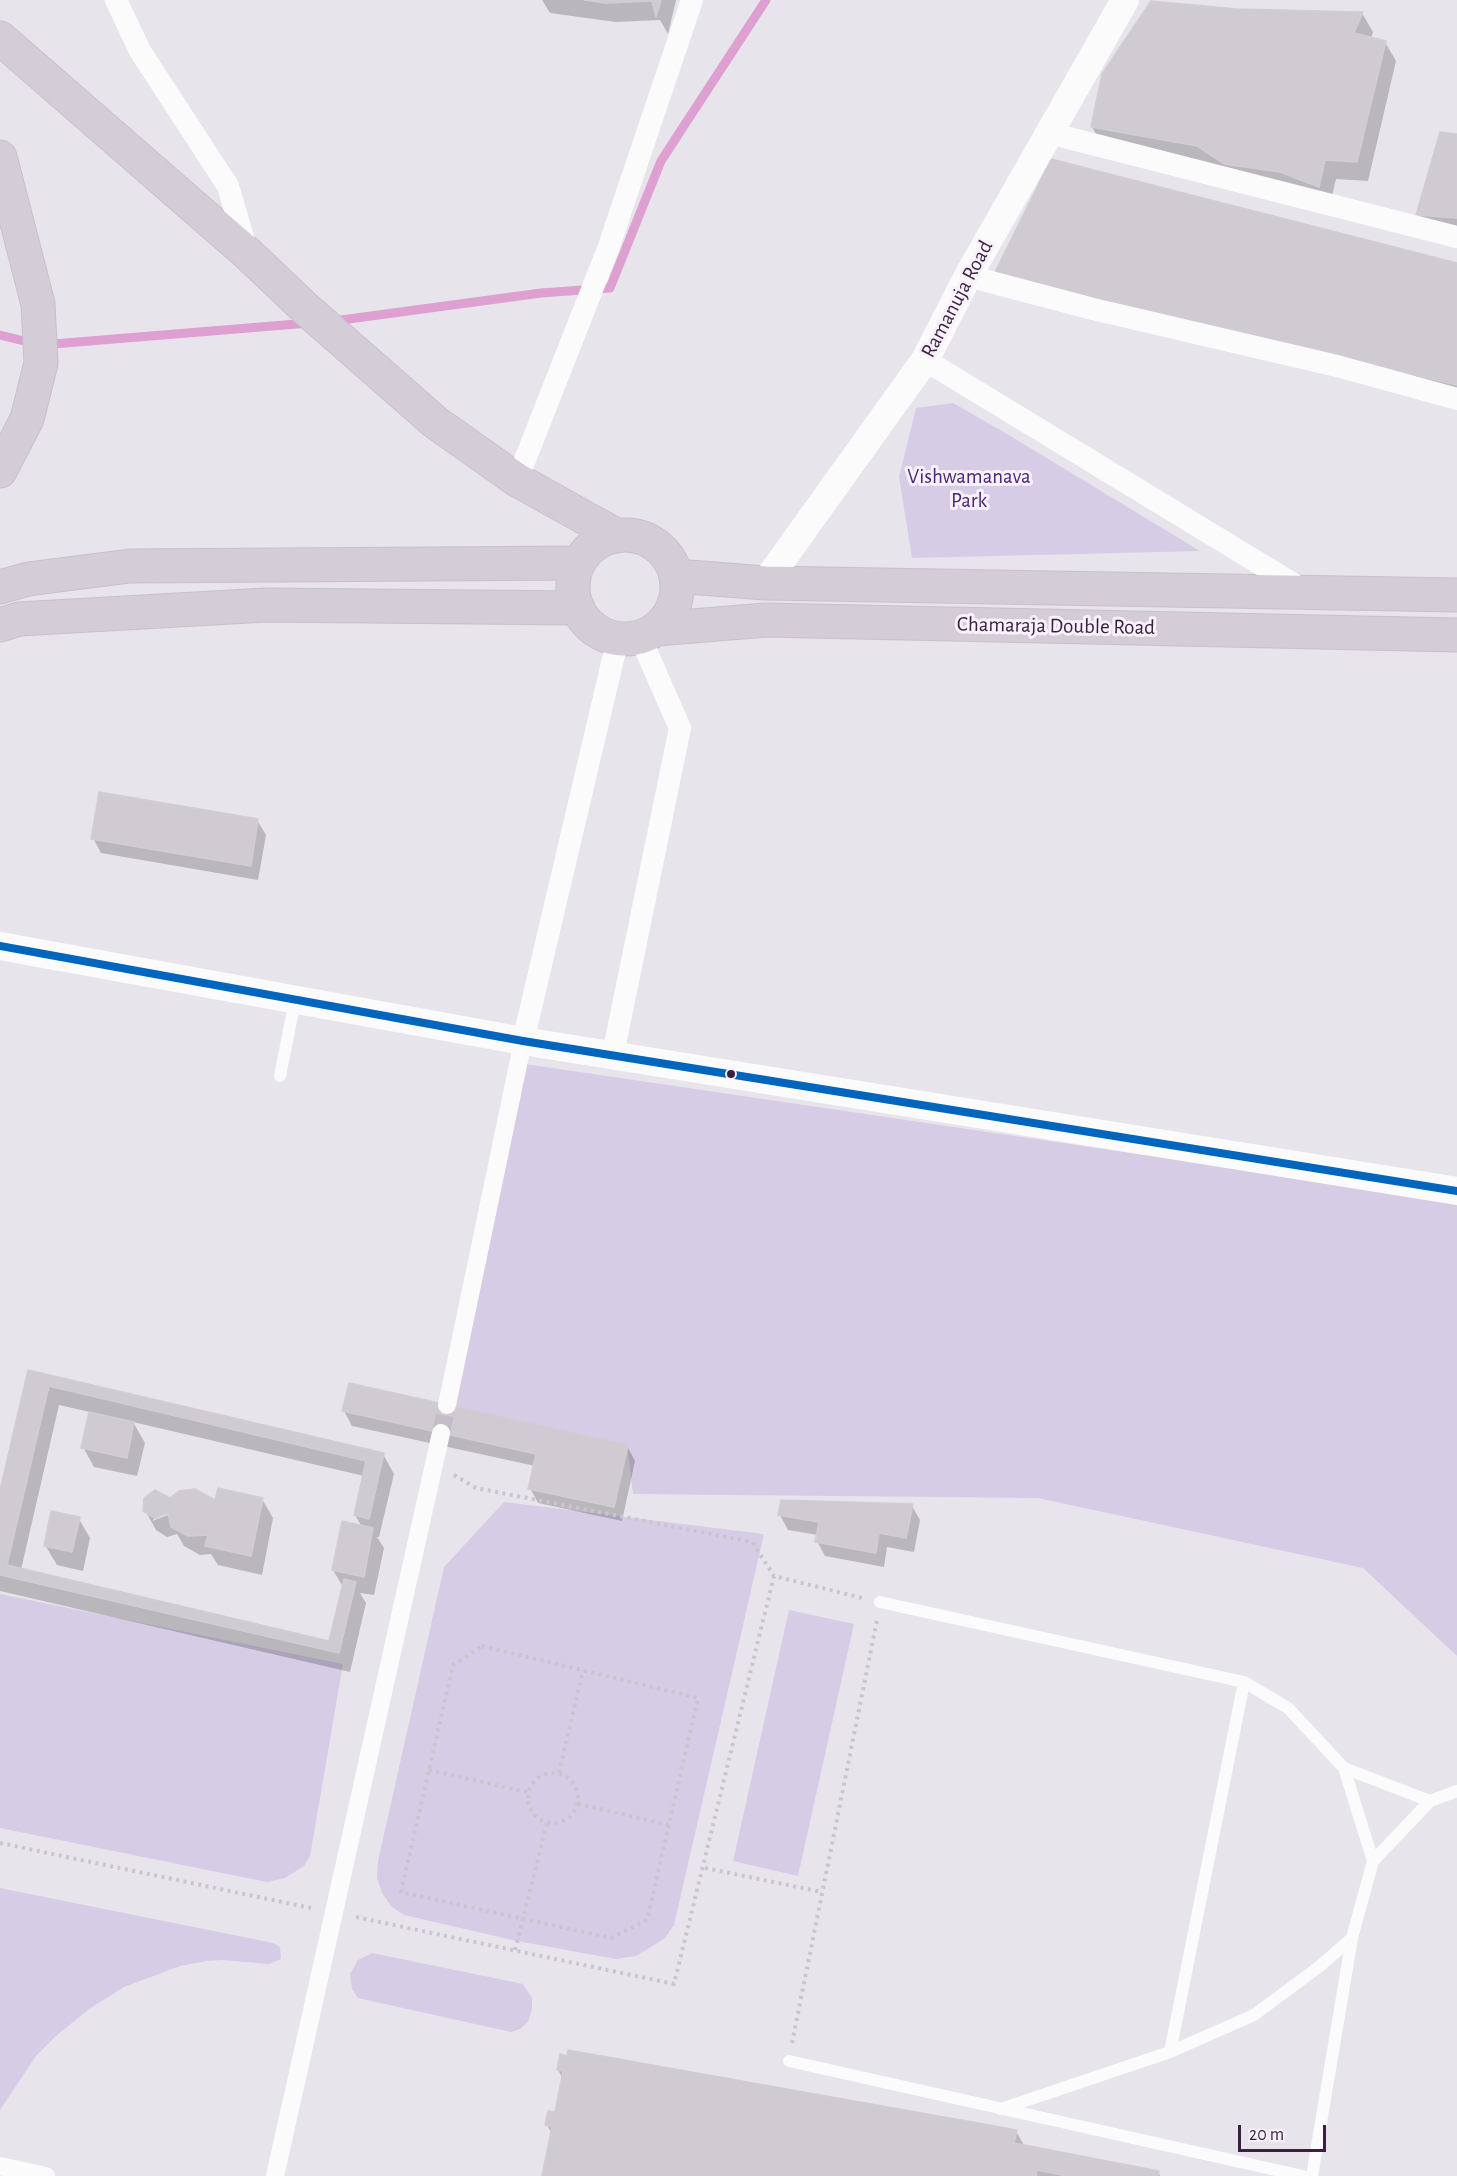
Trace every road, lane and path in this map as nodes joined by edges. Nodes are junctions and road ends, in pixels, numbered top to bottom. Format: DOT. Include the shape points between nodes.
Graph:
graph roads {
  1 [pos="116,0"];
  2 [pos="692,0"];
  3 [pos="1125,0"];
  4 [pos="0,38"];
  5 [pos="1049,133"];
  6 [pos="0,157"];
  7 [pos="1457,237"];
  8 [pos="247,253"];
  9 [pos="968,276"];
  10 [pos="925,360"];
  11 [pos="1457,399"];
  12 [pos="0,471"];
  13 [pos="517,480"];
  14 [pos="616,535"];
  15 [pos="579,562"];
  16 [pos="676,576"];
  17 [pos="765,583"];
  18 [pos="0,586"];
  19 [pos="1456,593"];
  20 [pos="1309,594"];
  21 [pos="578,608"];
  22 [pos="0,625"];
  23 [pos="638,635"];
  24 [pos="1457,635"];
  25 [pos="0,946"];
  26 [pos="295,1000"];
  27 [pos="523,1041"];
  28 [pos="613,1054"];
  29 [pos="280,1076"];
  30 [pos="1457,1191"];
  31 [pos="447,1405"];
  32 [pos="441,1433"];
  33 [pos="434,1462"];
  34 [pos="774,1576"];
  35 [pos="880,1602"];
  36 [pos="583,1671"];
  37 [pos="1244,1682"];
  38 [pos="1344,1768"];
  39 [pos="429,1770"];
  40 [pos="559,1773"];
  41 [pos="1457,1791"];
  42 [pos="527,1792"];
  43 [pos="1430,1801"];
  44 [pos="578,1804"];
  45 [pos="547,1823"];
  46 [pos="669,1826"];
  47 [pos="0,1843"];
  48 [pos="1373,1861"];
  49 [pos="705,1868"];
  50 [pos="822,1892"];
  51 [pos="335,1912"];
  52 [pos="523,1918"];
  53 [pos="1352,1938"];
  54 [pos="515,1950"];
  55 [pos="1170,2052"];
  56 [pos="789,2061"];
  57 [pos="1001,2109"];
  58 [pos="0,2166"];
  59 [pos="46,2176"];
  60 [pos="275,2176"];
  61 [pos="1303,2176"];
  62 [pos="1312,2176"];
  1 -- 8 [label="street" via="140,51 228,186"];
  2 -- 13 [label="street" via="608,249"];
  3 -- 5 [label="street, Ramanuja Road"];
  4 -- 8 [label="main road"];
  5 -- 7 [label="street"];
  5 -- 9 [label="street, Ramanuja Road"];
  6 -- 12 [label="main road" via="38,304 41,363 27,419"];
  8 -- 13 [label="main road" via="435,422"];
  9 -- 10 [label="street, Ramanuja Road"];
  9 -- 11 [label="street"];
  10 -- 17 [label="street, Ramanuja Road"];
  10 -- 20 [label="street"];
  13 -- 14 [label="main road"];
  14 -- 15 [label="main road" via="594,545"];
  14 -- 16 [label="main road" via="636,536 654,543 668,557"];
  15 -- 18 [label="main road" via="130,567"];
  15 -- 21 [label="main road" via="573,585"];
  16 -- 17 [label="main road"];
  16 -- 23 [label="main road" via="677,596 670,614"];
  17 -- 20 [label="main road"];
  19 -- 20 [label="main road"];
  21 -- 22 [label="main road" via="266,605 66,616"];
  21 -- 23 [label="main road" via="601,633"];
  23 -- 24 [label="main road, Chamaraja Double Road" via="766,620"];
  23 -- 27 [label="street"];
  23 -- 28 [label="street" via="680,728"];
  25 -- 26 [label="street"];
  26 -- 27 [label="street"];
  26 -- 29 [label="lane"];
  27 -- 28 [label="street"];
  27 -- 31 [label="street"];
  28 -- 30 [label="street"];
  32 -- 33 [label="street"];
  33 -- 34 [label="path" via="476,1488 752,1542"];
  33 -- 51 [label="street"];
  34 -- 35 [label="path"];
  34 -- 49 [label="path"];
  35 -- 37 [label="lane"];
  35 -- 50 [label="path"];
  36 -- 39 [label="path" via="482,1646 453,1665"];
  36 -- 40 [label="path"];
  36 -- 46 [label="path" via="698,1698"];
  37 -- 38 [label="lane" via="1288,1708"];
  37 -- 55 [label="lane"];
  38 -- 43 [label="lane"];
  38 -- 48 [label="lane"];
  39 -- 42 [label="path"];
  39 -- 52 [label="path" via="401,1892"];
  40 -- 42 [label="path" via="539,1776"];
  40 -- 44 [label="path" via="575,1785"];
  41 -- 43 [label="lane"];
  42 -- 45 [label="path" via="530,1811"];
  43 -- 48 [label="lane"];
  44 -- 45 [label="path" via="566,1820"];
  44 -- 46 [label="path"];
  45 -- 52 [label="path"];
  46 -- 52 [label="path" via="647,1920 611,1938"];
  47 -- 51 [label="path"];
  48 -- 53 [label="lane"];
  49 -- 50 [label="path"];
  49 -- 54 [label="path" via="674,1984"];
  50 -- 56 [label="path"];
  51 -- 54 [label="path"];
  51 -- 60 [label="street"];
  52 -- 54 [label="path"];
  53 -- 55 [label="lane" via="1254,2015"];
  53 -- 62 [label="lane"];
  55 -- 57 [label="lane"];
  56 -- 57 [label="lane"];
  57 -- 61 [label="lane"];
  58 -- 59 [label="street"];
}
